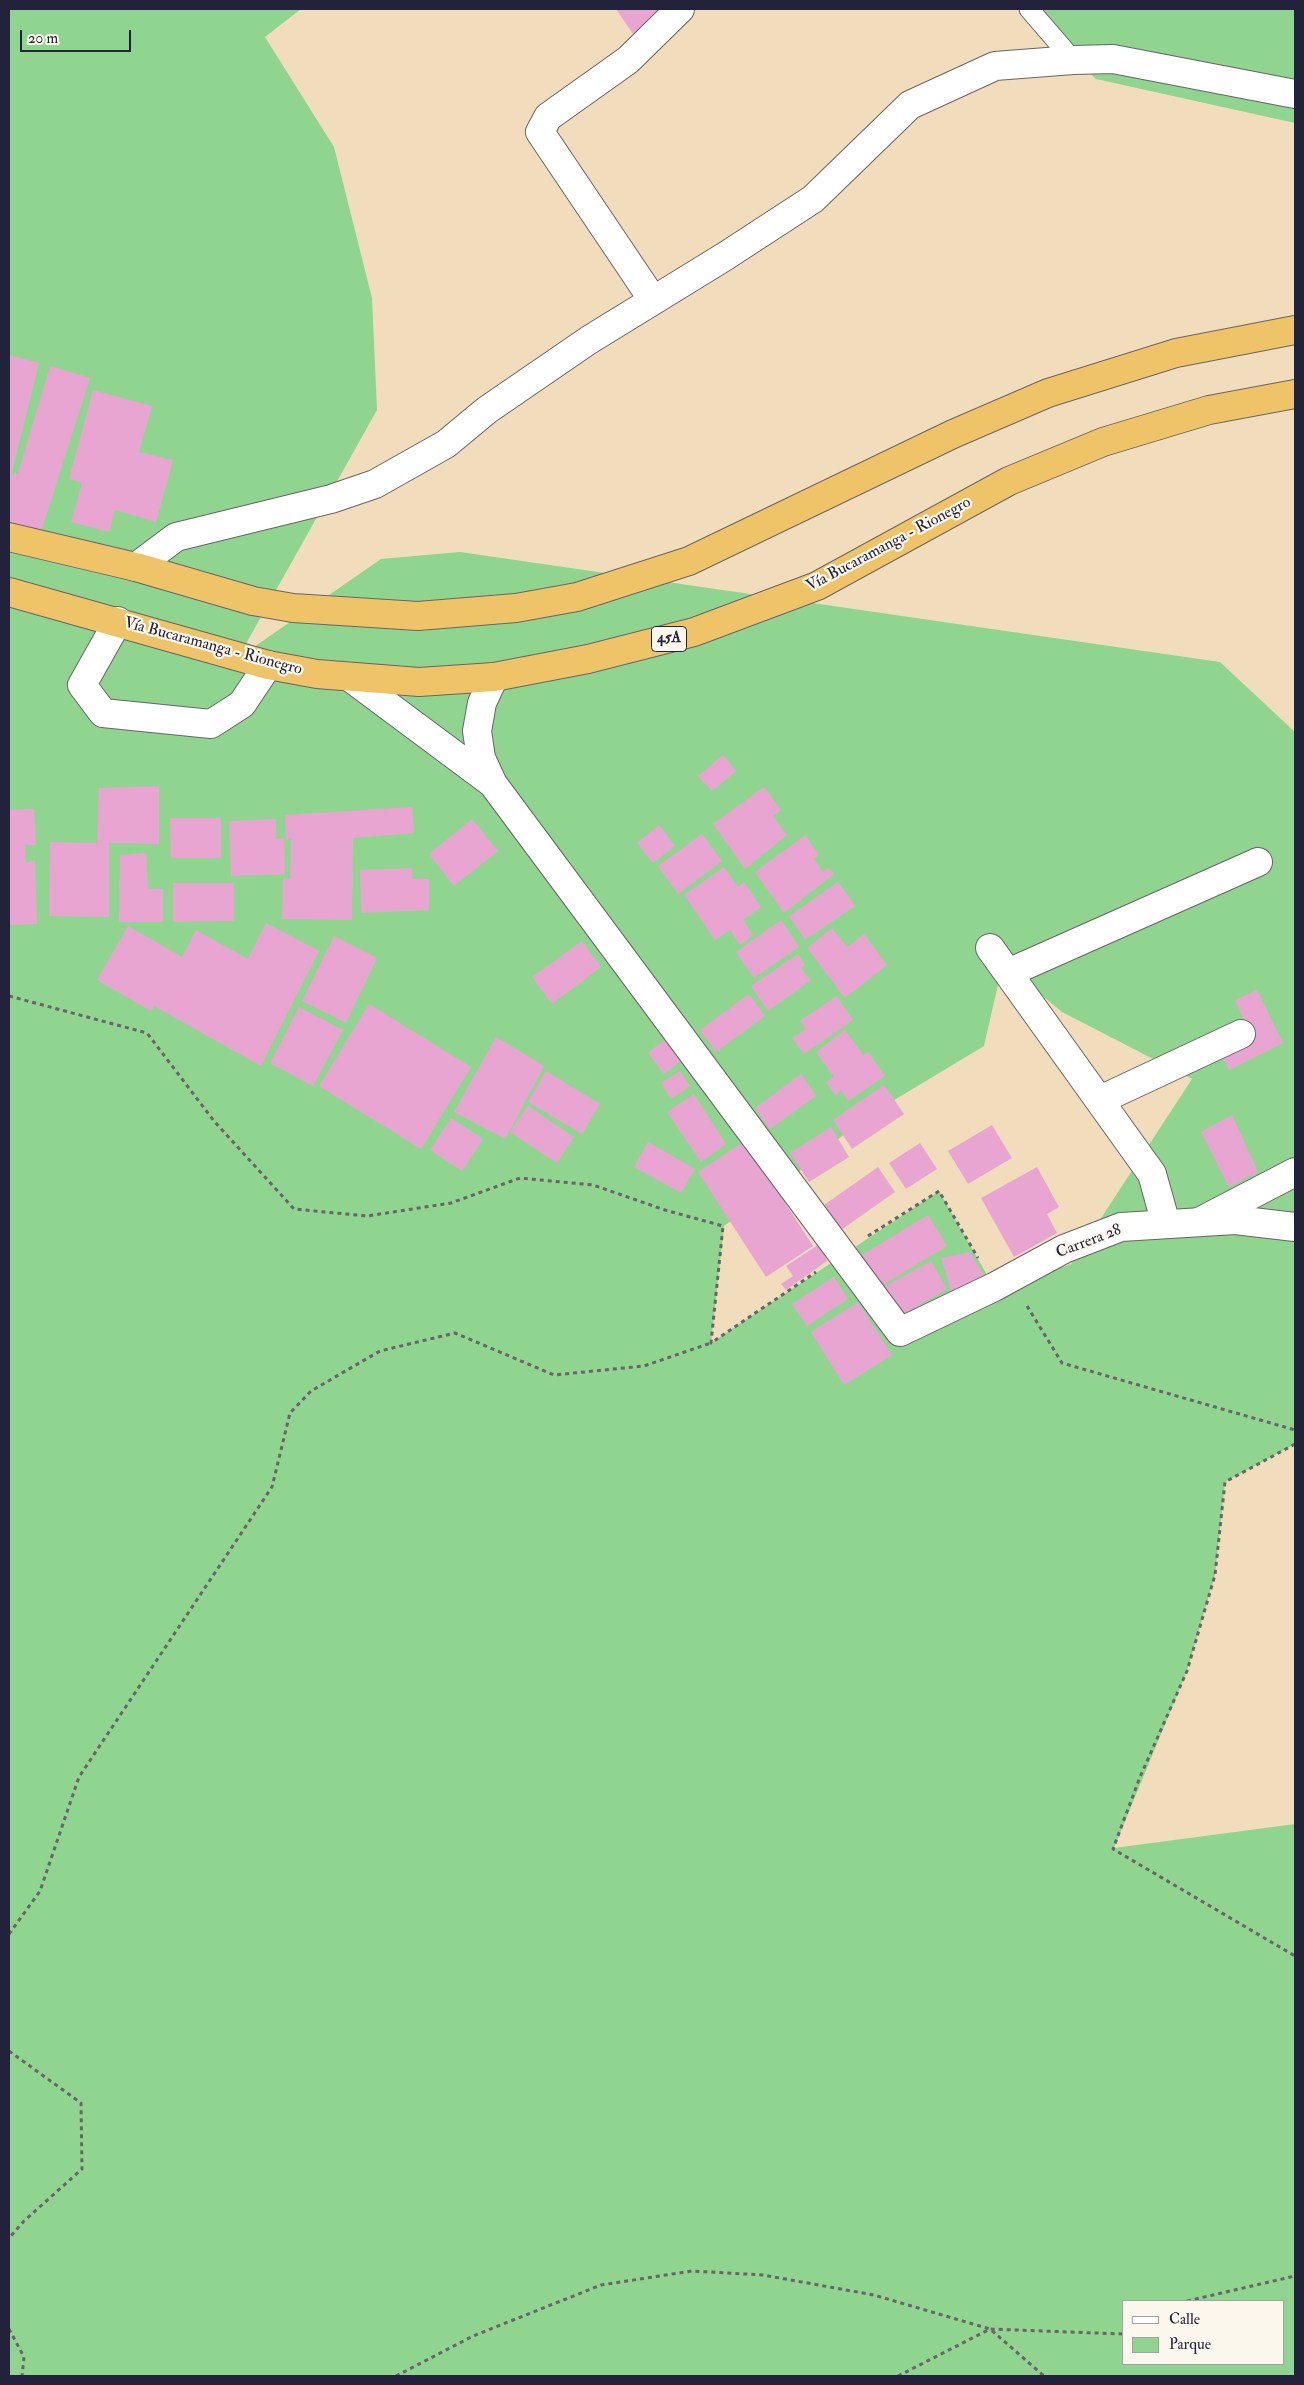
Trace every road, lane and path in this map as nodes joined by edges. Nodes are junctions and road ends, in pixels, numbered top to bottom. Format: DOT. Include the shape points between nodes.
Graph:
graph roads {
  1 [pos="680,9"];
  2 [pos="1037,11"];
  3 [pos="1073,60"];
  4 [pos="1295,94"];
  5 [pos="653,300"];
  6 [pos="1295,330"];
  7 [pos="1295,394"];
  8 [pos="9,537"];
  9 [pos="136,568"];
  10 [pos="9,592"];
  11 [pos="118,621"];
  12 [pos="268,665"];
  13 [pos="494,677"];
  14 [pos="351,678"];
  15 [pos="493,784"];
  16 [pos="1258,862"];
  17 [pos="990,948"];
  18 [pos="1008,973"];
  19 [pos="9,996"];
  20 [pos="1241,1034"];
  21 [pos="1100,1100"];
  22 [pos="1295,1172"];
  23 [pos="1199,1222"];
  24 [pos="1166,1224"];
  25 [pos="1295,1227"];
  26 [pos="843,1254"];
  27 [pos="994,1287"];
  28 [pos="711,1343"];
  29 [pos="1295,1430"];
  30 [pos="1295,1444"];
  31 [pos="9,1934"];
  32 [pos="1295,1956"];
  33 [pos="9,2052"];
  34 [pos="9,2238"];
  35 [pos="1295,2276"];
  36 [pos="1191,2300"];
  37 [pos="9,2329"];
  38 [pos="990,2329"];
  39 [pos="1122,2334"];
  40 [pos="22,2376"];
  41 [pos="396,2376"];
  42 [pos="898,2376"];
  43 [pos="1044,2376"];
  1 -- 5 [label="street" via="628,60 548,118 540,132"];
  2 -- 3 [label="lane"];
  3 -- 4 [label="street" via="1113,59"];
  3 -- 5 [label="street" via="995,66 910,105 812,199"];
  5 -- 9 [label="street" via="487,410 446,444 375,484 331,499 176,537"];
  6 -- 9 [label="highway" via="1176,353 1048,393 953,434 689,561 577,597 516,608 418,616 294,608 253,601"];
  7 -- 13 [label="highway, Vía Bucaramanga - Rionegro / 45A" via="1209,410 1103,442 1008,481 817,586 694,632 588,659"];
  8 -- 9 [label="highway"];
  10 -- 11 [label="highway, Vía Bucaramanga - Rionegro / 45A"];
  11 -- 12 [label="highway, Vía Bucaramanga - Rionegro / 45A"];
  11 -- 12 [label="street" via="82,685 103,714 211,724 242,704"];
  12 -- 14 [label="highway, Vía Bucaramanga - Rionegro / 45A"];
  13 -- 14 [label="highway, Vía Bucaramanga - Rionegro / 45A" via="419,682"];
  13 -- 15 [label="street" via="482,703 477,730 481,758"];
  14 -- 15 [label="street"];
  15 -- 26 [label="street"];
  16 -- 18 [label="street"];
  17 -- 18 [label="street"];
  18 -- 21 [label="street"];
  19 -- 28 [label="path" via="147,1033 214,1122 294,1209 367,1216 451,1203 520,1178 593,1186 724,1226"];
  20 -- 21 [label="street"];
  21 -- 24 [label="street" via="1152,1174"];
  22 -- 23 [label="street"];
  23 -- 24 [label="street, Carrera 28"];
  23 -- 25 [label="street, Carrera 28" via="1234,1220"];
  24 -- 27 [label="street, Carrera 28" via="1121,1227 1064,1249"];
  26 -- 27 [label="street, Carrera 28" via="900,1332"];
  26 -- 27 [label="path" via="939,1191"];
  26 -- 28 [label="path"];
  27 -- 29 [label="path" via="1018,1292 1062,1363"];
  28 -- 31 [label="path" via="644,1366 554,1375 455,1333 380,1351 310,1391 290,1413 272,1487 78,1777 40,1891"];
  30 -- 32 [label="path" via="1225,1482 1215,1575 1187,1671 1140,1777 1113,1849"];
  33 -- 34 [label="path" via="81,2103 82,2169"];
  35 -- 36 [label="path"];
  37 -- 40 [label="path" via="24,2357"];
  38 -- 39 [label="path"];
  38 -- 41 [label="path" via="874,2295 763,2274 692,2271 601,2285 473,2336"];
  38 -- 42 [label="path"];
  38 -- 43 [label="path"];
}
